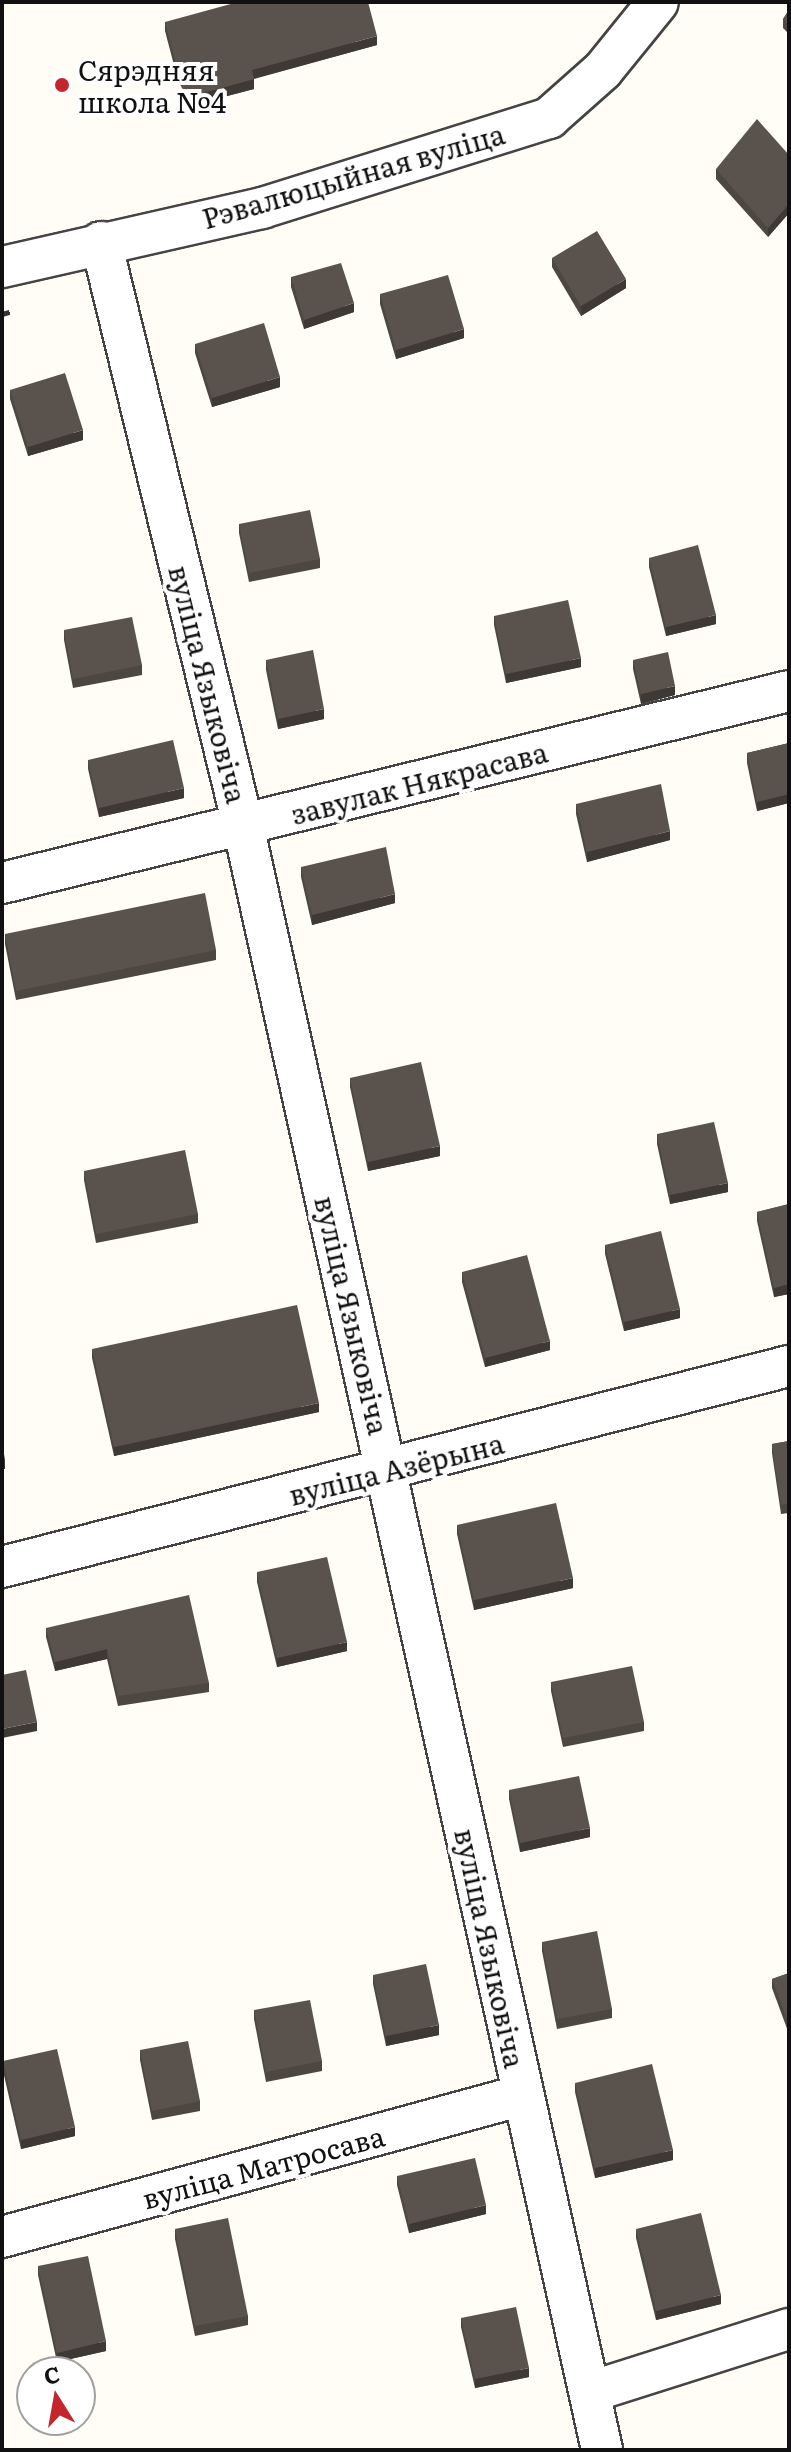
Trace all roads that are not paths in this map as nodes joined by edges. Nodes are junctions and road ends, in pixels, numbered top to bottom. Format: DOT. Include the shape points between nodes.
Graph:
graph roads {
  1 [pos="658,2"];
  2 [pos="101,242"];
  3 [pos="2,267"];
  4 [pos="789,691"];
  5 [pos="243,825"];
  6 [pos="2,883"];
  7 [pos="789,1366"];
  8 [pos="387,1471"];
  9 [pos="2,1567"];
  10 [pos="523,2095"];
  11 [pos="2,2237"];
  12 [pos="789,2329"];
  13 [pos="590,2392"];
  14 [pos="602,2450"];
  1 -- 2 [label="street, Рэвалюцыйная вуліца" via="603,70 549,118 262,208"];
  2 -- 3 [label="street, Рэвалюцыйная вуліца"];
  2 -- 5 [label="street, вуліца Языковіча"];
  4 -- 5 [label="street, завулак Някрасава"];
  5 -- 6 [label="street, завулак Някрасава"];
  5 -- 8 [label="street, вуліца Языковіча"];
  7 -- 8 [label="street, вуліца Азёрына"];
  8 -- 9 [label="street, вуліца Азёрына"];
  8 -- 10 [label="street, вуліца Языковіча"];
  10 -- 11 [label="street, вуліца Матросава"];
  10 -- 13 [label="street, вуліца Языковіча"];
  12 -- 13 [label="street"];
  13 -- 14 [label="street, вуліца Языковіча"];
}
